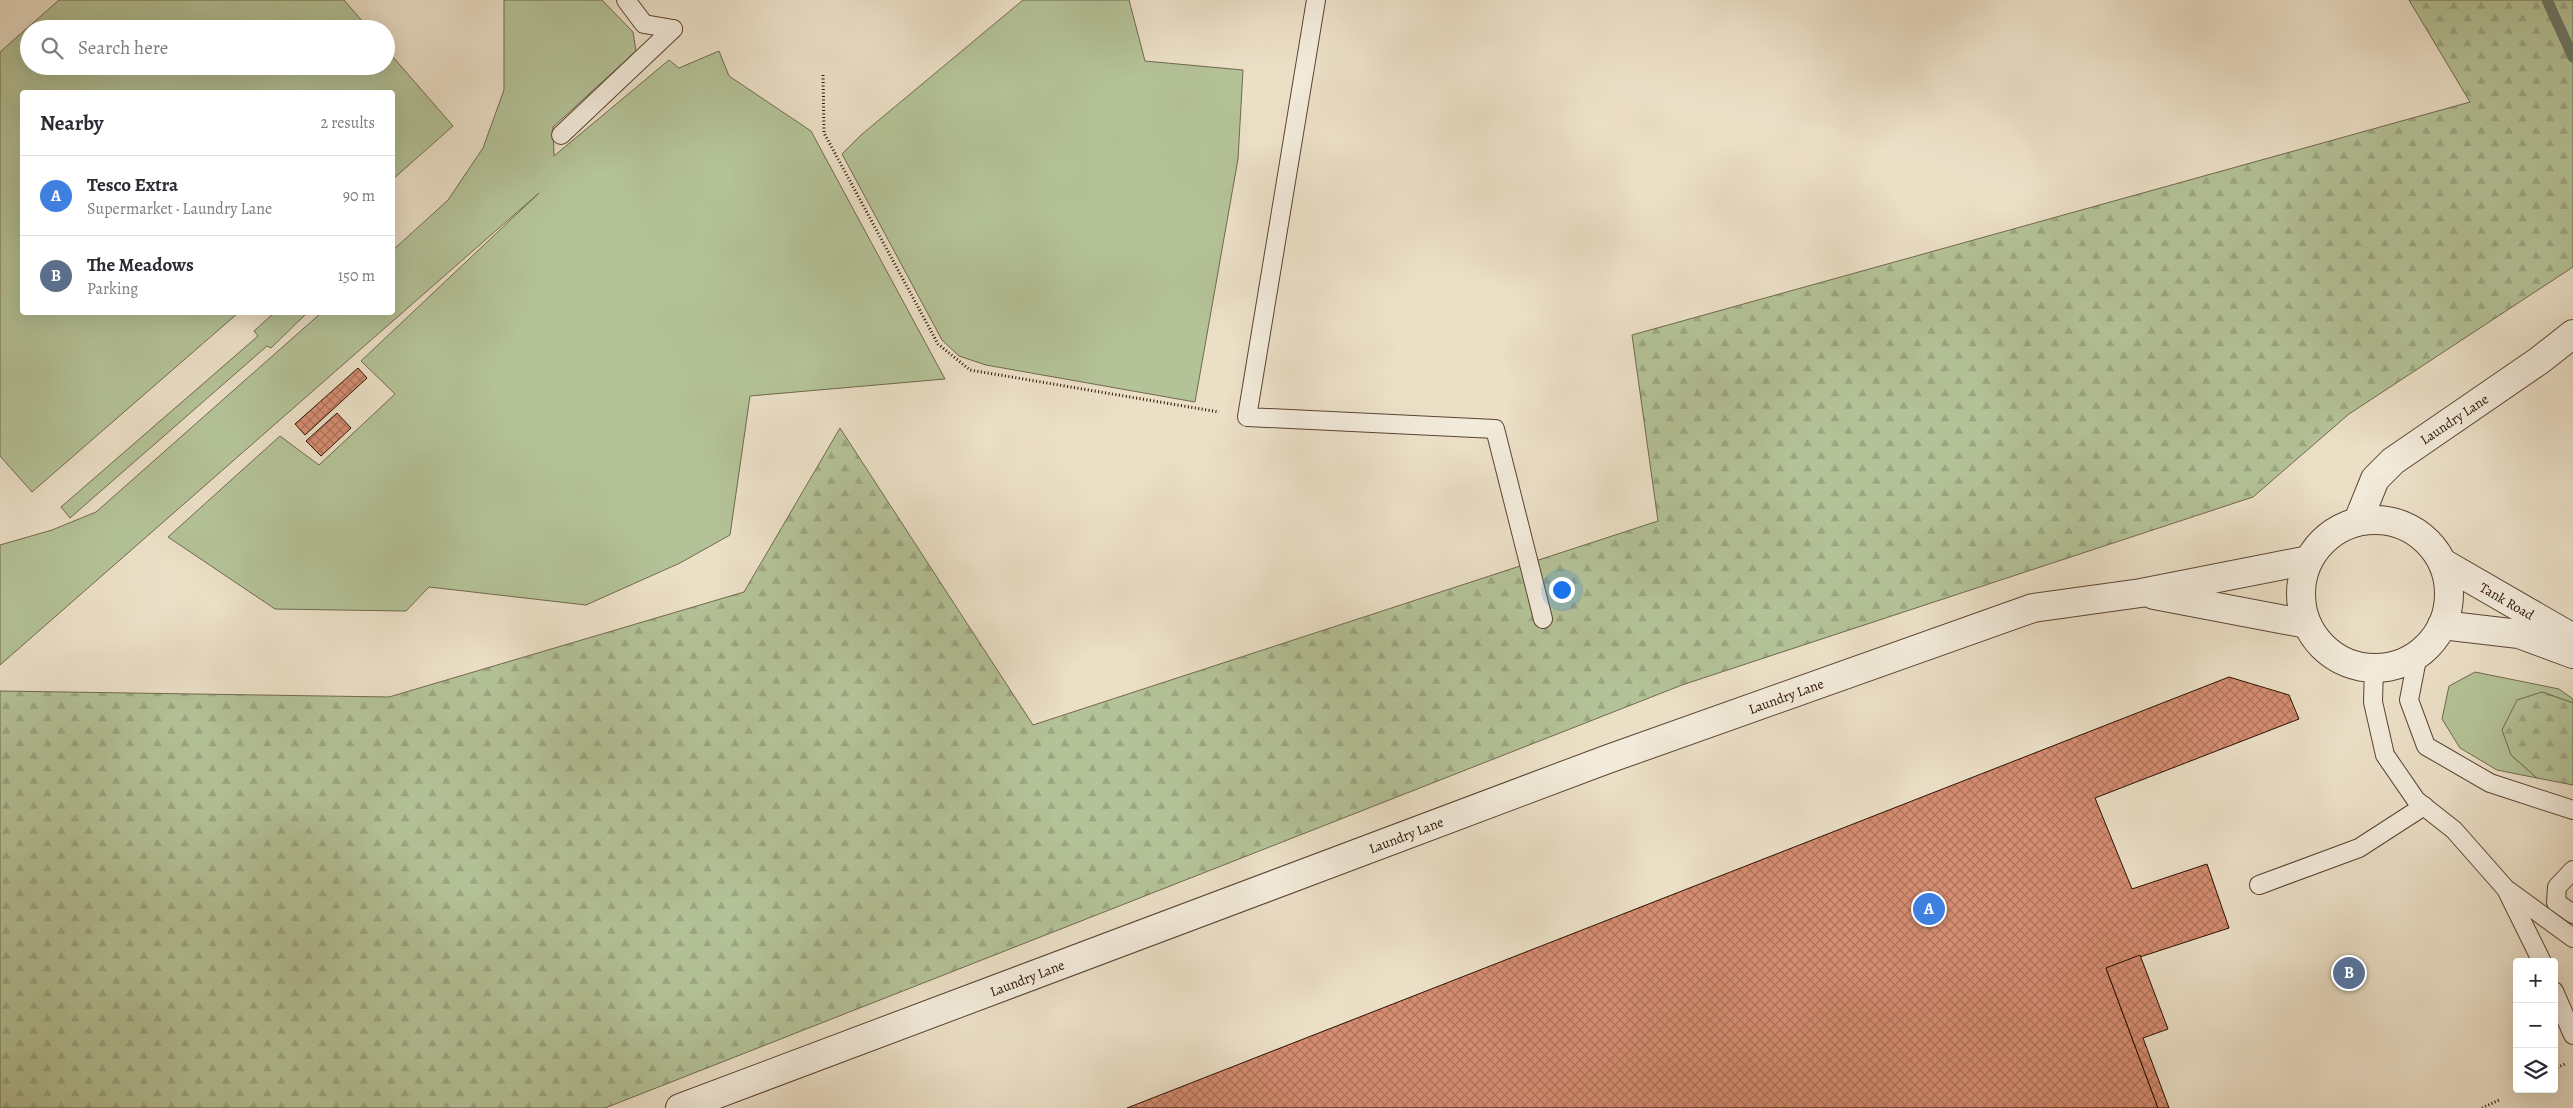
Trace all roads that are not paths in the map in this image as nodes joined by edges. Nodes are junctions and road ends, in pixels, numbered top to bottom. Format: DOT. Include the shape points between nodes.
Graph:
graph roads {
  1 [pos="626,0"];
  2 [pos="1316,0"];
  3 [pos="561,135"];
  4 [pos="2573,334"];
  5 [pos="2573,348"];
  6 [pos="2540,360"];
  7 [pos="2358,521"];
  8 [pos="2309,560"];
  9 [pos="2443,563"];
  10 [pos="2141,592"];
  11 [pos="1543,619"];
  12 [pos="2307,624"];
  13 [pos="2442,626"];
  14 [pos="2573,638"];
  15 [pos="2418,654"];
  16 [pos="2573,654"];
  17 [pos="2374,668"];
  18 [pos="2424,806"];
  19 [pos="2573,810"];
  20 [pos="2573,870"];
  21 [pos="2258,885"];
  22 [pos="2506,889"];
  23 [pos="2573,914"];
  24 [pos="2573,938"];
  25 [pos="2540,958"];
  26 [pos="2558,1000"];
  27 [pos="2573,1035"];
  28 [pos="680,1108"];
  1 -- 3 [label="lane" via="644,24 672,29"];
  2 -- 11 [label="lane" via="1247,417 1495,429"];
  4 -- 6 [label="street, Laundry Lane"];
  5 -- 6 [label="lane"];
  6 -- 7 [label="street, Laundry Lane" via="2393,461 2375,479"];
  7 -- 8 [label="street" via="2338,529 2321,543"];
  7 -- 9 [label="street" via="2384,520 2408,527 2429,542"];
  8 -- 10 [label="street, Laundry Lane"];
  8 -- 12 [label="street" via="2301,596"];
  9 -- 13 [label="street" via="2449,584"];
  9 -- 14 [label="street, Tank Road"];
  10 -- 12 [label="street, Laundry Lane"];
  10 -- 28 [label="street, Laundry Lane" via="2033,608 1608,759"];
  12 -- 17 [label="street" via="2318,642 2334,656 2353,665"];
  13 -- 15 [label="street" via="2432,642"];
  13 -- 16 [label="street, Tank Road" via="2519,634"];
  15 -- 17 [label="street" via="2397,665"];
  15 -- 19 [label="lane" via="2409,700 2426,746 2490,783"];
  17 -- 18 [label="lane" via="2373,702 2385,755 2416,800"];
  18 -- 21 [label="lane" via="2359,848"];
  18 -- 22 [label="lane" via="2454,830"];
  20 -- 23 [label="lane" via="2557,887 2556,902"];
  22 -- 24 [label="lane"];
  22 -- 25 [label="lane"];
  26 -- 27 [label="lane"];
}
